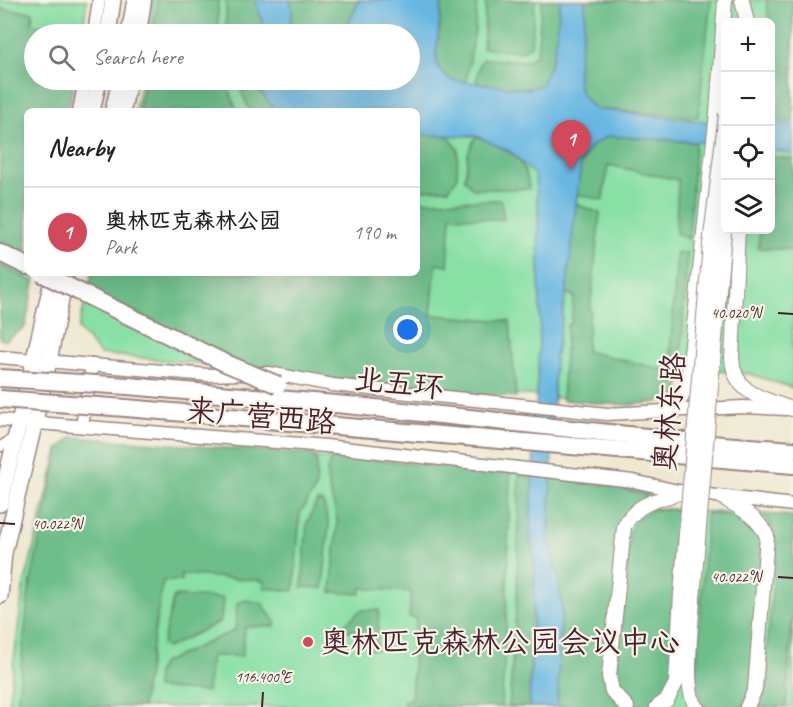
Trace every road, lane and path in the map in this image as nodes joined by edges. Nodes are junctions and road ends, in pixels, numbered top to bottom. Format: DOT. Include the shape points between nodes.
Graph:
graph roads {
  1 [pos="99,0"];
  2 [pos="113,0"];
  3 [pos="135,0"];
  4 [pos="145,0"];
  5 [pos="727,0"];
  6 [pos="741,0"];
  7 [pos="729,18"];
  8 [pos="741,18"];
  9 [pos="746,18"];
  10 [pos="95,24"];
  11 [pos="109,24"];
  12 [pos="131,24"];
  13 [pos="141,24"];
  14 [pos="723,72"];
  15 [pos="83,90"];
  16 [pos="97,90"];
  17 [pos="118,90"];
  18 [pos="129,90"];
  19 [pos="80,108"];
  20 [pos="93,108"];
  21 [pos="114,108"];
  22 [pos="125,108"];
  23 [pos="721,113"];
  24 [pos="723,234"];
  25 [pos="738,234"];
  26 [pos="0,253"];
  27 [pos="24,265"];
  28 [pos="47,276"];
  29 [pos="54,276"];
  30 [pos="65,276"];
  31 [pos="690,347"];
  32 [pos="0,357"];
  33 [pos="732,359"];
  34 [pos="42,360"];
  35 [pos="92,365"];
  36 [pos="0,378"];
  37 [pos="0,399"];
  38 [pos="347,405"];
  39 [pos="792,409"];
  40 [pos="668,410"];
  41 [pos="0,420"];
  42 [pos="24,426"];
  43 [pos="82,426"];
  44 [pos="569,437"];
  45 [pos="0,447"];
  46 [pos="793,450"];
  47 [pos="793,465"];
  48 [pos="683,492"];
  49 [pos="723,498"];
  50 [pos="0,504"];
  51 [pos="793,506"];
  52 [pos="0,596"];
  53 [pos="687,596"];
  54 [pos="627,707"];
  55 [pos="657,707"];
  56 [pos="697,707"];
  57 [pos="747,707"];
  1 -- 10 [label="street"];
  2 -- 11 [label="main road"];
  3 -- 12 [label="main road"];
  4 -- 13 [label="street"];
  5 -- 7 [label="main road"];
  5 -- 14 [label="main road"];
  6 -- 8 [label="main road"];
  6 -- 9 [label="main road"];
  15 -- 19 [label="street"];
  16 -- 20 [label="main road"];
  17 -- 21 [label="main road"];
  18 -- 22 [label="street"];
  23 -- 31 [label="main road"];
  23 -- 53 [label="main road, 奥林东路, bridge"];
  24 -- 53 [label="main road, 奥林东路, bridge"];
  25 -- 33 [label="main road"];
  26 -- 27 [label="highway"];
  28 -- 38 [label="highway, bridge" via="223,362 278,385"];
  29 -- 34 [label="main road"];
  30 -- 34 [label="main road"];
  31 -- 33 [label="main road" via="699,357"];
  31 -- 40 [label="main road" via="684,394"];
  32 -- 34 [label="street"];
  33 -- 39 [label="main road" via="736,379 750,392"];
  34 -- 35 [label="street"];
  34 -- 42 [label="main road"];
  35 -- 40 [label="street" via="208,375 269,373 333,386 607,414"];
  35 -- 43 [label="street"];
  36 -- 38 [label="highway, 北五环, bridge"];
  37 -- 44 [label="highway, 北五环, bridge" via="509,440"];
  38 -- 44 [label="highway, 北五环" via="510,422"];
  39 -- 40 [label="street"];
  41 -- 42 [label="street, 来广营西路"];
  42 -- 43 [label="street, 来广营西路"];
  42 -- 45 [label="street"];
  42 -- 50 [label="main road"];
  42 -- 52 [label="main road"];
  43 -- 48 [label="street, 来广营西路" via="326,446 633,481"];
  44 -- 46 [label="highway, 北五环"];
  44 -- 47 [label="highway, 北五环"];
  48 -- 49 [label="street, 来广营西路"];
  48 -- 54 [label="main road, 奥林东路" via="647,504 630,515 624,527 609,676 612,691"];
  49 -- 51 [label="street, 来广营西路"];
  49 -- 57 [label="main road" via="754,517 767,536 756,689"];
  53 -- 55 [label="main road, 奥林东路" via="676,683 667,700"];
  53 -- 56 [label="main road, 奥林东路" via="688,687"];
}
